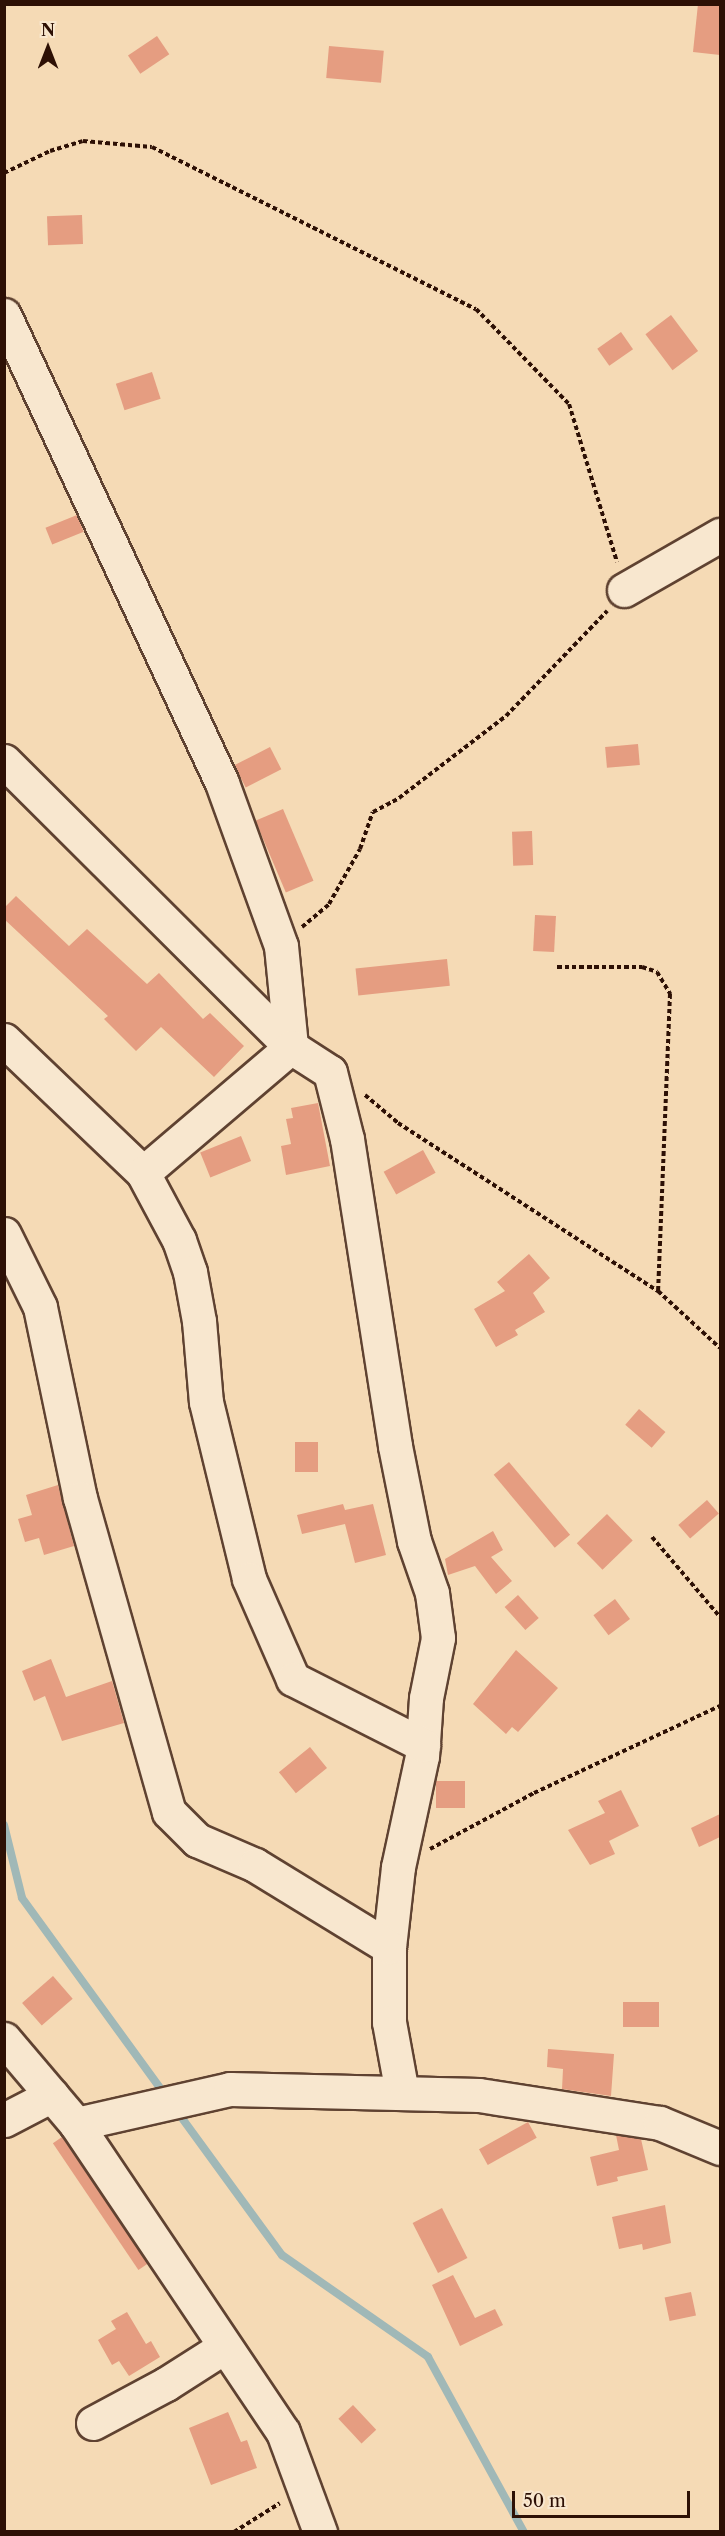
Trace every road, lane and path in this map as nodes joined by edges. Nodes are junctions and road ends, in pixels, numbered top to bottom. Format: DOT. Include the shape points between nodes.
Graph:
graph roads {
  1 [pos="4,173"];
  2 [pos="4,315"];
  3 [pos="720,535"];
  4 [pos="624,590"];
  5 [pos="4,761"];
  6 [pos="281,946"];
  7 [pos="556,967"];
  8 [pos="4,1040"];
  9 [pos="291,1047"];
  10 [pos="330,1072"];
  11 [pos="143,1173"];
  12 [pos="4,1234"];
  13 [pos="658,1292"];
  14 [pos="720,1348"];
  15 [pos="652,1537"];
  16 [pos="720,1617"];
  17 [pos="720,1706"];
  18 [pos="423,1745"];
  19 [pos="398,1867"];
  20 [pos="389,1947"];
  21 [pos="4,2039"];
  22 [pos="402,2093"];
  23 [pos="52,2095"];
  24 [pos="4,2120"];
  25 [pos="76,2124"];
  26 [pos="720,2148"];
  27 [pos="224,2347"];
  28 [pos="93,2423"];
  29 [pos="304,2489"];
  30 [pos="234,2532"];
  31 [pos="320,2532"];
  1 -- 4 [label="path" via="50,151 83,141 152,147 476,309 569,404"];
  2 -- 6 [label="street" via="222,783"];
  3 -- 4 [label="street"];
  4 -- 6 [label="path" via="506,716 399,798 373,812 360,849 329,904"];
  5 -- 9 [label="street"];
  6 -- 9 [label="street"];
  7 -- 13 [label="path" via="642,967 657,972 670,994"];
  8 -- 11 [label="street"];
  9 -- 10 [label="street"];
  9 -- 11 [label="street"];
  10 -- 13 [label="path" via="398,1124"];
  10 -- 18 [label="street" via="347,1139 395,1446 414,1541 432,1593 438,1638 426,1698"];
  11 -- 18 [label="street" via="179,1240 190,1272 206,1402 249,1579 293,1679"];
  12 -- 20 [label="street" via="40,1307 80,1498 169,1812 197,1840 255,1865"];
  13 -- 14 [label="path"];
  15 -- 16 [label="path"];
  17 -- 19 [label="path" via="524,1797"];
  18 -- 19 [label="street"];
  19 -- 20 [label="street"];
  20 -- 22 [label="street" via="389,2022"];
  21 -- 23 [label="street"];
  22 -- 25 [label="street" via="230,2089"];
  22 -- 26 [label="street" via="479,2095 660,2123"];
  23 -- 24 [label="street"];
  23 -- 25 [label="street"];
  25 -- 27 [label="street"];
  27 -- 28 [label="street"];
  27 -- 29 [label="street" via="283,2432"];
  29 -- 30 [label="path"];
  29 -- 31 [label="street"];
}
